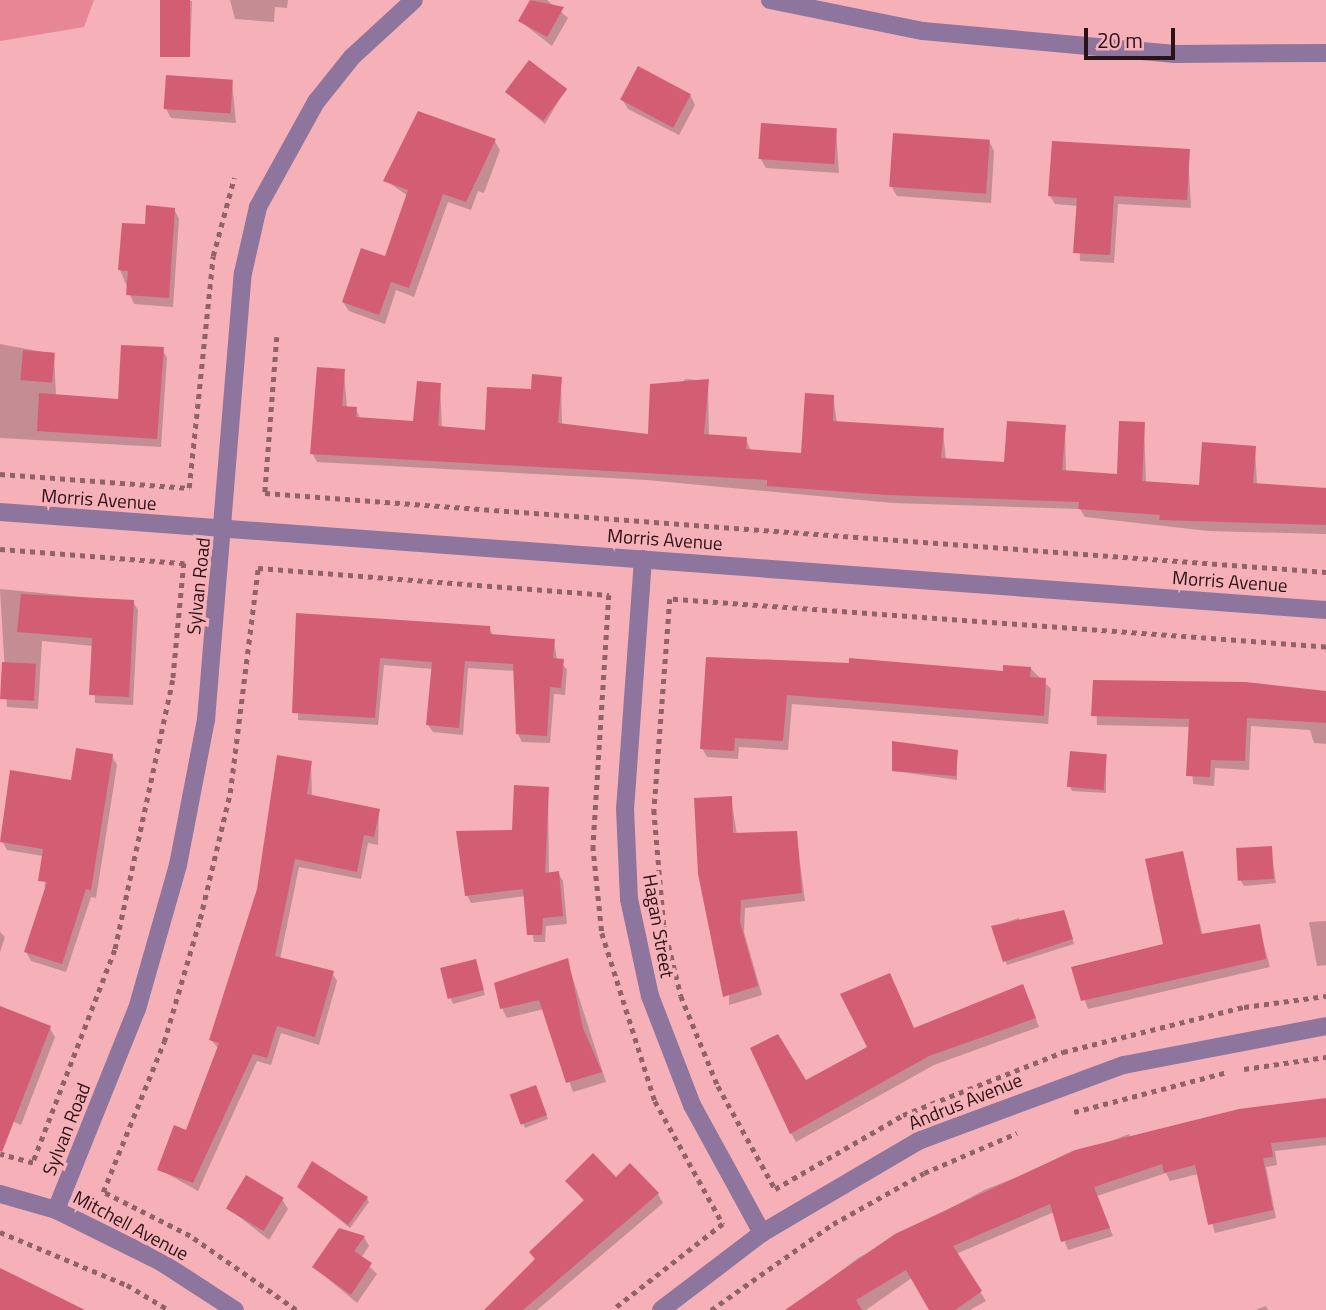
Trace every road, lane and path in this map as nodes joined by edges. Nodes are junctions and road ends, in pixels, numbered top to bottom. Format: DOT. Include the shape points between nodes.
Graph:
graph roads {
  1 [pos="414,0"];
  2 [pos="770,0"];
  3 [pos="1326,53"];
  4 [pos="234,178"];
  5 [pos="277,337"];
  6 [pos="0,474"];
  7 [pos="0,512"];
  8 [pos="225,529"];
  9 [pos="0,549"];
  10 [pos="643,559"];
  11 [pos="1326,572"];
  12 [pos="1326,610"];
  13 [pos="1326,647"];
  14 [pos="1326,996"];
  15 [pos="1326,1027"];
  16 [pos="1326,1057"];
  17 [pos="1058,1117"];
  18 [pos="1021,1131"];
  19 [pos="0,1154"];
  20 [pos="0,1194"];
  21 [pos="56,1210"];
  22 [pos="0,1232"];
  23 [pos="762,1233"];
  24 [pos="169,1310"];
  25 [pos="235,1310"];
  26 [pos="296,1310"];
  27 [pos="613,1310"];
  28 [pos="661,1310"];
  29 [pos="711,1310"];
  1 -- 8 [label="street, Sylvan Road" via="352,57 316,102 258,207 243,273"];
  2 -- 3 [label="street" via="923,31 1175,54"];
  4 -- 6 [label="path" via="208,292 189,488"];
  5 -- 11 [label="path" via="265,493"];
  7 -- 8 [label="street, Morris Avenue"];
  8 -- 10 [label="street, Morris Avenue"];
  8 -- 21 [label="street, Sylvan Road" via="206,720 178,865 137,1009"];
  9 -- 19 [label="path" via="184,563 173,680 115,950 33,1163"];
  10 -- 12 [label="street, Morris Avenue"];
  10 -- 23 [label="street, Hagan Street" via="625,808 629,899 650,996 692,1105"];
  13 -- 14 [label="path" via="670,599 654,810 664,926 681,996 718,1086 775,1189 903,1115 1063,1052 1244,1007"];
  15 -- 23 [label="street, Andrus Avenue" via="1124,1065 1018,1101 918,1141"];
  16 -- 17 [label="path" via="1236,1070"];
  18 -- 29 [label="path" via="924,1173 833,1224"];
  20 -- 21 [label="street, Mitchell Avenue"];
  21 -- 25 [label="street, Mitchell Avenue" via="161,1262"];
  22 -- 24 [label="path" via="127,1285"];
  23 -- 28 [label="street, Andrus Avenue"];
  26 -- 27 [label="path" via="190,1236 103,1192 164,1042 200,919 230,793 258,568 609,594 593,846 602,933 655,1101 723,1224"];
}
